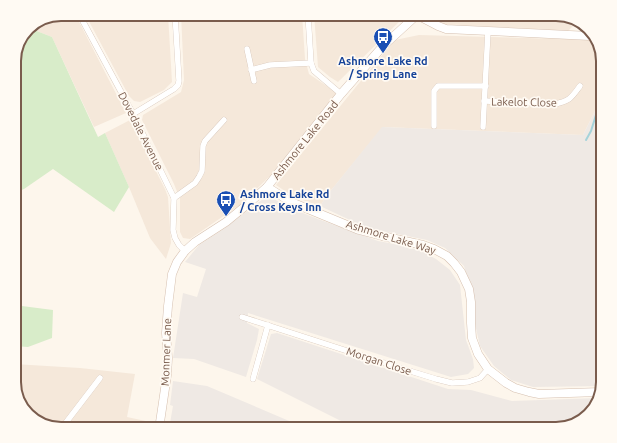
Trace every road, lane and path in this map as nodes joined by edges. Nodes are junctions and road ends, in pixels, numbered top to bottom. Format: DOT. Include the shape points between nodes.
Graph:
graph roads {
  1 [pos="83,21"];
  2 [pos="175,21"];
  3 [pos="308,21"];
  4 [pos="410,21"];
  5 [pos="428,21"];
  6 [pos="488,31"];
  7 [pos="587,36"];
  8 [pos="247,49"];
  9 [pos="311,63"];
  10 [pos="251,70"];
  11 [pos="254,81"];
  12 [pos="486,86"];
  13 [pos="580,86"];
  14 [pos="342,94"];
  15 [pos="484,102"];
  16 [pos="133,114"];
  17 [pos="224,120"];
  18 [pos="434,126"];
  19 [pos="483,126"];
  20 [pos="267,187"];
  21 [pos="174,198"];
  22 [pos="185,251"];
  23 [pos="172,274"];
  24 [pos="242,317"];
  25 [pos="268,325"];
  26 [pos="488,369"];
  27 [pos="100,378"];
  28 [pos="253,379"];
  29 [pos="595,392"];
  30 [pos="66,422"];
  31 [pos="161,422"];
  1 -- 16 [label="street, Dovedale Avenue"];
  2 -- 16 [label="street" via="178,85"];
  3 -- 9 [label="street"];
  4 -- 14 [label="street, Ashmore Lake Road" via="383,46"];
  5 -- 6 [label="street" via="446,29"];
  6 -- 7 [label="street"];
  6 -- 12 [label="street"];
  8 -- 10 [label="street"];
  9 -- 10 [label="street" via="270,65"];
  9 -- 14 [label="street" via="314,71"];
  10 -- 11 [label="street"];
  12 -- 15 [label="street"];
  12 -- 18 [label="street" via="438,86 434,91"];
  13 -- 15 [label="street, Lakelot Close" via="571,99 555,104"];
  14 -- 20 [label="street, Ashmore Lake Road"];
  15 -- 19 [label="street"];
  16 -- 21 [label="street, Dovedale Avenue"];
  17 -- 21 [label="street" via="205,141 199,177 195,183"];
  20 -- 22 [label="street, Ashmore Lake Road" via="226,222"];
  20 -- 26 [label="street, Ashmore Lake Way" via="290,202 359,230 423,245 447,256 461,272 468,289 472,338 478,354"];
  21 -- 22 [label="street, Dovedale Avenue" via="173,230 179,245"];
  22 -- 23 [label="street, Ashmore Lake Road"];
  23 -- 31 [label="street, Monmer Lane" via="166,332 167,375"];
  24 -- 25 [label="street, Morgan Close"];
  25 -- 26 [label="street, Morgan Close" via="452,383 480,378"];
  25 -- 28 [label="street"];
  26 -- 29 [label="street, Ashmore Lake Way" via="515,388 539,394"];
  27 -- 30 [label="street"];
}
